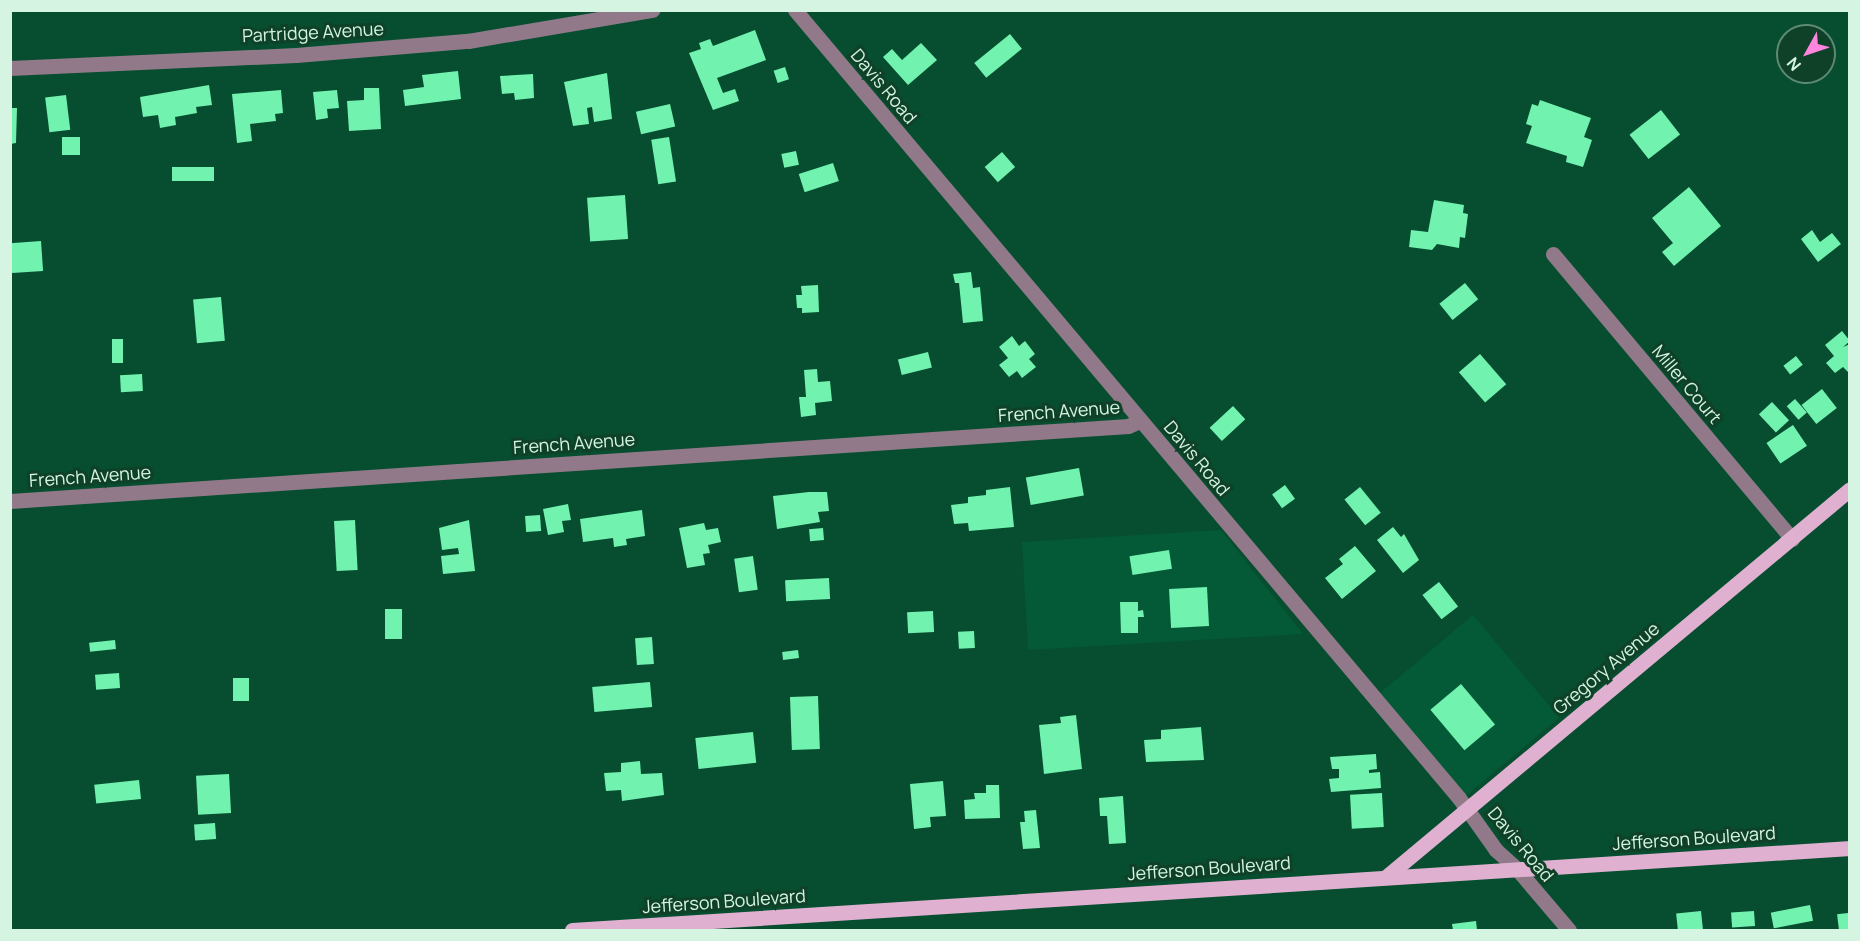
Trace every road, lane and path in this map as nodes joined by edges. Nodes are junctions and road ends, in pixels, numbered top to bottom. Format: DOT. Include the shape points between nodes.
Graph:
graph roads {
  1 [pos="652,10"];
  2 [pos="795,10"];
  3 [pos="10,68"];
  4 [pos="1553,254"];
  5 [pos="1140,421"];
  6 [pos="1850,489"];
  7 [pos="10,501"];
  8 [pos="1792,539"];
  9 [pos="1467,808"];
  10 [pos="1850,848"];
  11 [pos="1517,868"];
  12 [pos="1387,876"];
  13 [pos="687,926"];
  14 [pos="572,930"];
  15 [pos="1569,930"];
  1 -- 3 [label="street, Partridge Avenue" via="468,41 296,55"];
  2 -- 5 [label="street, Davis Road"];
  4 -- 8 [label="street, Miller Court"];
  5 -- 7 [label="street, French Avenue" via="1128,426"];
  5 -- 9 [label="street, Davis Road"];
  6 -- 8 [label="main road, Gregory Avenue"];
  8 -- 9 [label="main road, Gregory Avenue"];
  9 -- 11 [label="street, Davis Road" via="1496,850"];
  9 -- 12 [label="main road, Gregory Avenue"];
  10 -- 11 [label="main road, Jefferson Boulevard"];
  11 -- 12 [label="main road, Jefferson Boulevard"];
  11 -- 15 [label="street, Davis Road"];
  12 -- 13 [label="main road, Jefferson Boulevard"];
  13 -- 14 [label="main road, Jefferson Boulevard"];
}
